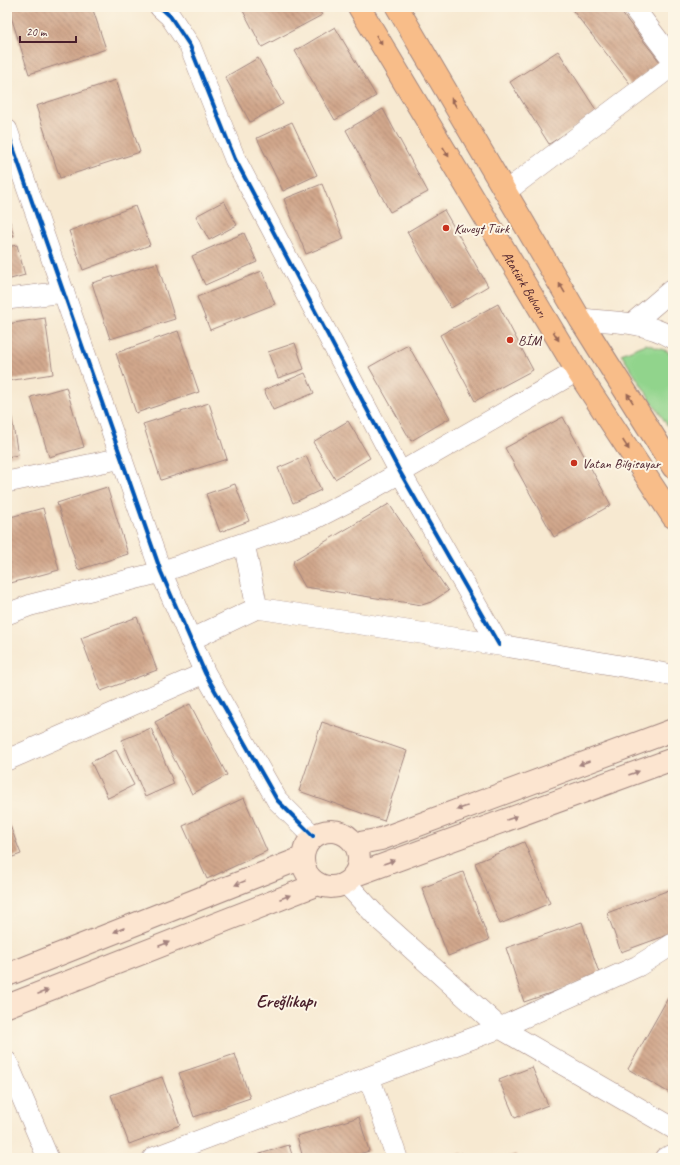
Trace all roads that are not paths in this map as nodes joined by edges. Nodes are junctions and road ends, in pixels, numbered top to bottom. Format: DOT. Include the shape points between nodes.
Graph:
graph roads {
  1 [pos="160,7"];
  2 [pos="359,7"];
  3 [pos="397,7"];
  4 [pos="634,7"];
  5 [pos="673,60"];
  6 [pos="673,65"];
  7 [pos="7,130"];
  8 [pos="13,165"];
  9 [pos="506,192"];
  10 [pos="673,289"];
  11 [pos="64,292"];
  12 [pos="7,299"];
  13 [pos="580,319"];
  14 [pos="633,323"];
  15 [pos="673,338"];
  16 [pos="576,371"];
  17 [pos="122,458"];
  18 [pos="673,467"];
  19 [pos="400,472"];
  20 [pos="7,482"];
  21 [pos="673,517"];
  22 [pos="244,543"];
  23 [pos="161,572"];
  24 [pos="257,608"];
  25 [pos="7,614"];
  26 [pos="190,640"];
  27 [pos="499,644"];
  28 [pos="205,672"];
  29 [pos="673,675"];
  30 [pos="673,730"];
  31 [pos="673,759"];
  32 [pos="7,760"];
  33 [pos="313,836"];
  34 [pos="355,844"];
  35 [pos="302,858"];
  36 [pos="350,879"];
  37 [pos="318,884"];
  38 [pos="673,944"];
  39 [pos="7,975"];
  40 [pos="7,1006"];
  41 [pos="500,1028"];
  42 [pos="7,1062"];
  43 [pos="369,1077"];
  44 [pos="673,1128"];
  45 [pos="673,1155"];
  46 [pos="167,1156"];
  47 [pos="48,1158"];
  48 [pos="397,1158"];
  49 [pos="665,1158"];
  1 -- 19 [label="street" via="170,16 190,46 235,159"];
  2 -- 16 [label="main road, Atatürk Bulvarı, one-way"];
  9 -- 3 [label="main road, one-way"];
  4 -- 5 [label="street"];
  6 -- 9 [label="street"];
  7 -- 8 [label="street"];
  8 -- 11 [label="street"];
  13 -- 9 [label="main road, one-way"];
  10 -- 14 [label="street"];
  11 -- 12 [label="street"];
  11 -- 17 [label="street"];
  13 -- 14 [label="street"];
  18 -- 13 [label="main road, one-way"];
  14 -- 15 [label="street" via="660,330"];
  16 -- 19 [label="street"];
  16 -- 21 [label="main road, Atatürk Bulvarı, one-way"];
  17 -- 20 [label="street"];
  17 -- 23 [label="street"];
  19 -- 22 [label="street" via="316,518"];
  19 -- 27 [label="street"];
  22 -- 23 [label="street"];
  22 -- 24 [label="street"];
  23 -- 25 [label="street" via="31,605"];
  23 -- 26 [label="street"];
  24 -- 26 [label="street"];
  24 -- 27 [label="street"];
  26 -- 28 [label="street"];
  27 -- 29 [label="street"];
  28 -- 32 [label="street"];
  28 -- 33 [label="street" via="277,800"];
  30 -- 34 [label="main road, one-way" via="381,839"];
  36 -- 31 [label="main road, one-way"];
  33 -- 34 [label="main road" via="324,830 340,831 349,836"];
  33 -- 35 [label="main road" via="307,842"];
  34 -- 36 [label="main road" via="359,859 357,870"];
  35 -- 37 [label="main road" via="305,872"];
  35 -- 39 [label="main road, one-way"];
  36 -- 37 [label="main road" via="338,886"];
  36 -- 41 [label="street" via="379,919"];
  40 -- 37 [label="main road, one-way"];
  38 -- 41 [label="street" via="638,966"];
  41 -- 43 [label="street"];
  41 -- 44 [label="street"];
  42 -- 47 [label="street"];
  43 -- 46 [label="street"];
  43 -- 48 [label="street"];
  45 -- 49 [label="street"];
}
